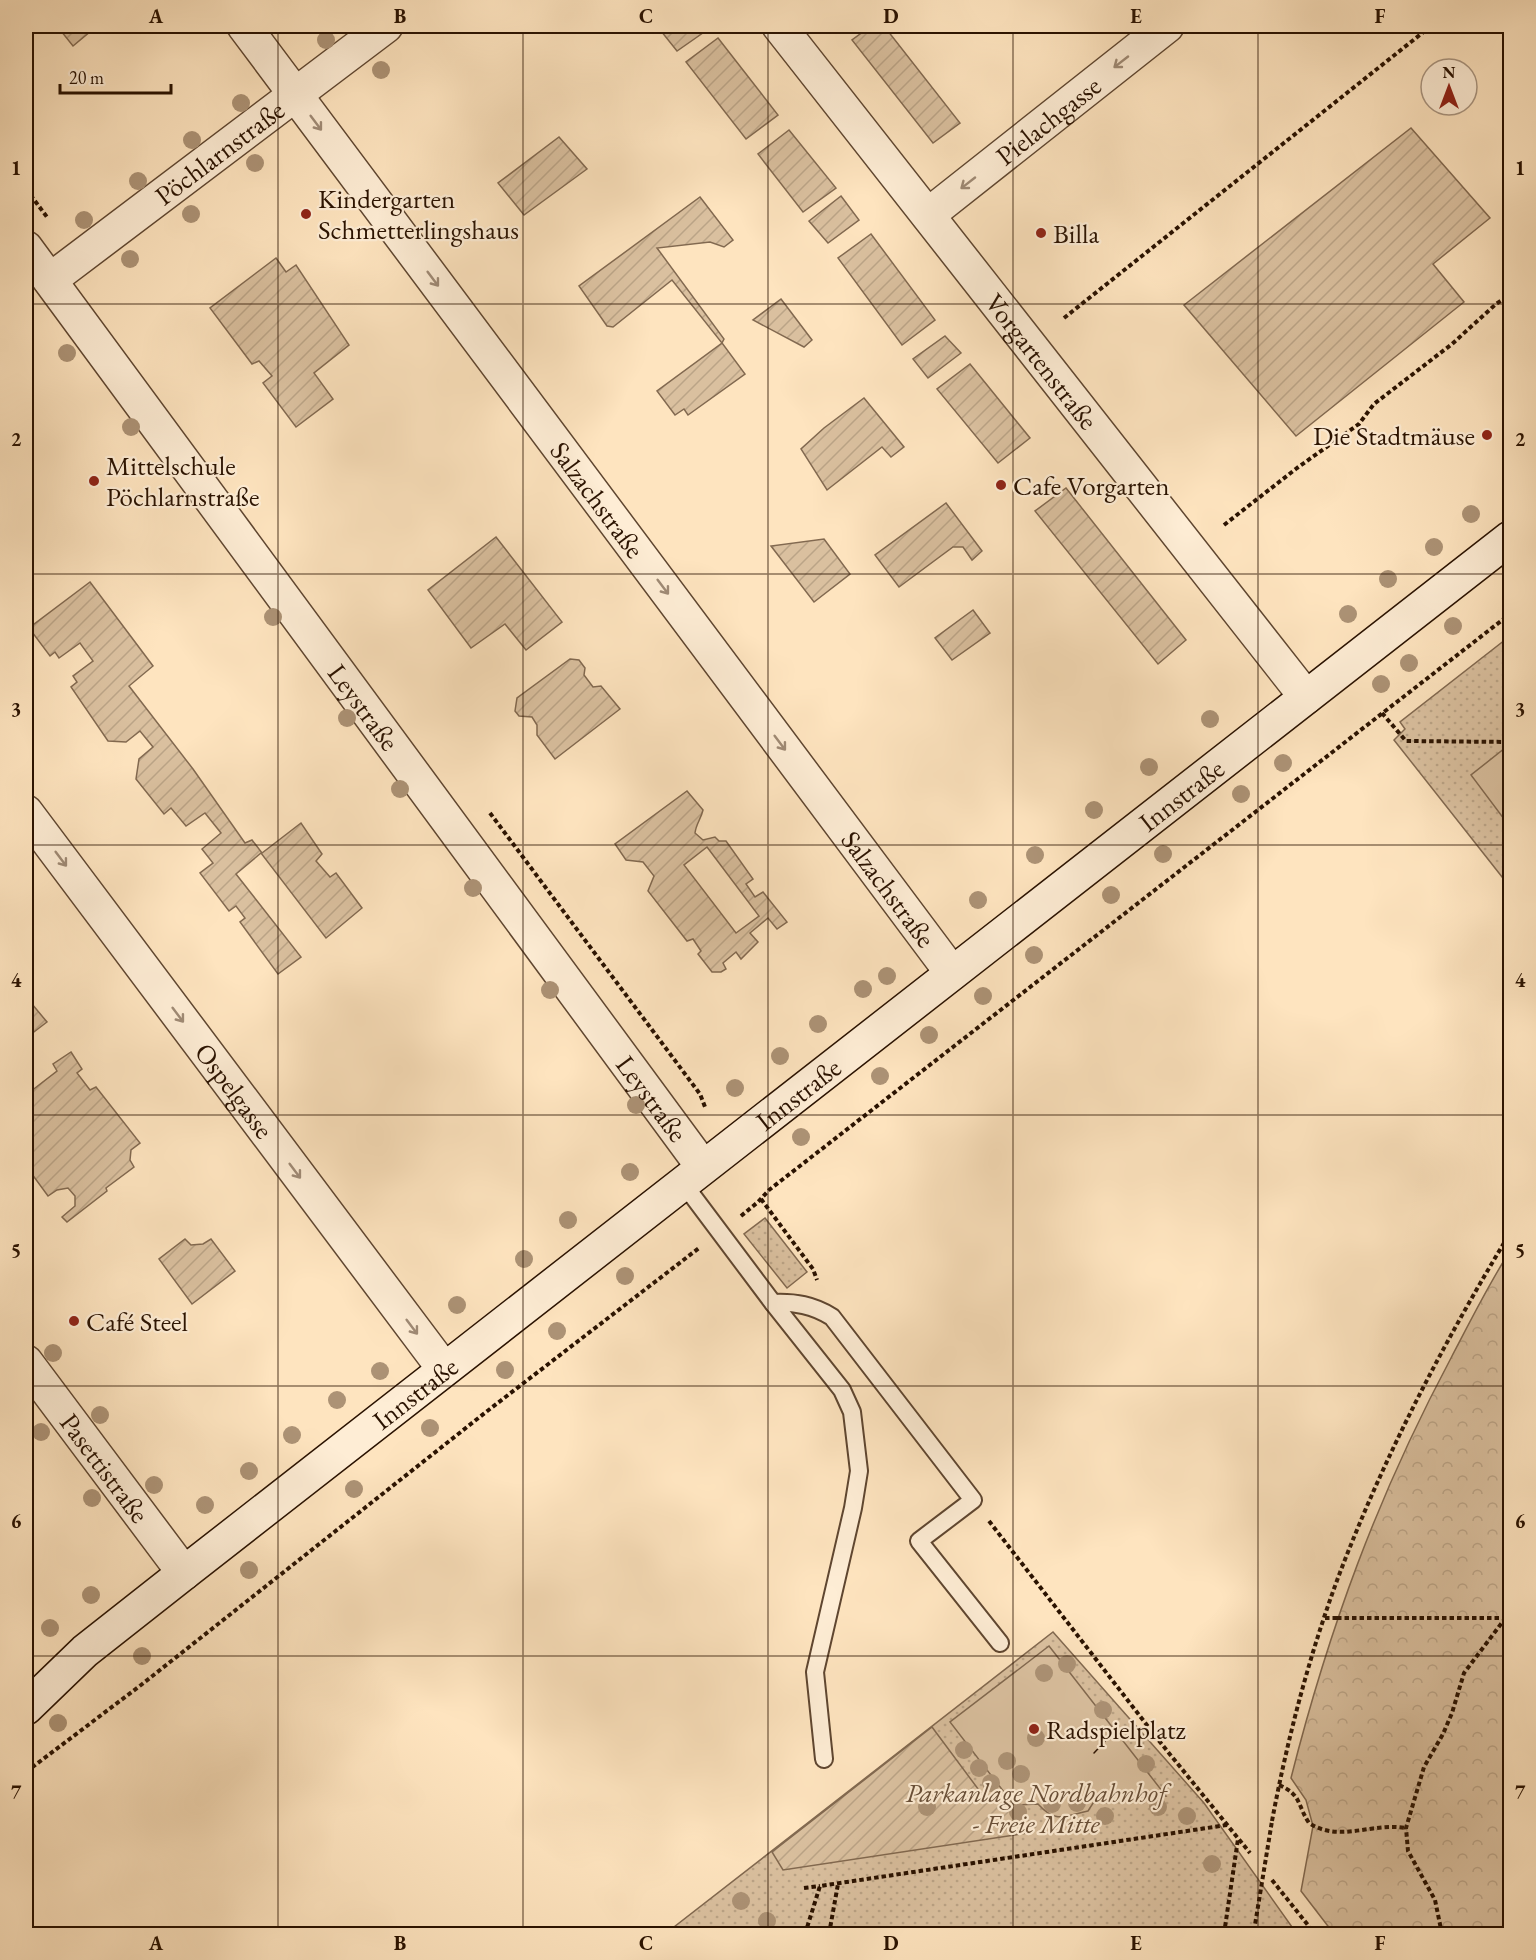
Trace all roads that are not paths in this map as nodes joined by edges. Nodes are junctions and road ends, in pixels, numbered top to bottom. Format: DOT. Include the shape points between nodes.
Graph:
graph roads {
  1 [pos="244,26"];
  2 [pos="386,26"];
  3 [pos="779,26"];
  4 [pos="1167,26"];
  5 [pos="295,94"];
  6 [pos="928,215"];
  7 [pos="26,248"];
  8 [pos="50,280"];
  9 [pos="1510,538"];
  10 [pos="1306,697"];
  11 [pos="26,812"];
  12 [pos="952,974"];
  13 [pos="693,1175"];
  14 [pos="773,1303"];
  15 [pos="26,1362"];
  16 [pos="444,1370"];
  17 [pos="184,1573"];
  18 [pos="1000,1643"];
  19 [pos="85,1651"];
  20 [pos="26,1687"];
  21 [pos="26,1708"];
  22 [pos="824,1759"];
  1 -- 5 [label="street, Salzachstraße"];
  2 -- 5 [label="street, Pöchlarnstraße"];
  3 -- 6 [label="street, Vorgartenstraße"];
  4 -- 6 [label="street, Pielachgasse, one-way"];
  5 -- 8 [label="street, Pöchlarnstraße"];
  5 -- 12 [label="street, Salzachstraße, one-way"];
  6 -- 10 [label="street, Vorgartenstraße"];
  7 -- 8 [label="street, Leystraße"];
  8 -- 13 [label="street, Leystraße"];
  9 -- 10 [label="street, Innstraße"];
  10 -- 12 [label="street, Innstraße"];
  11 -- 16 [label="street, Ospelgasse, one-way"];
  12 -- 13 [label="street, Innstraße"];
  13 -- 14 [label="lane" via="719,1232"];
  13 -- 16 [label="street, Innstraße"];
  14 -- 18 [label="lane" via="818,1308 832,1317 973,1500 919,1541"];
  14 -- 22 [label="lane" via="842,1390 852,1412 856,1438 858,1471 853,1508 815,1672"];
  15 -- 17 [label="street, Pasettistraße"];
  16 -- 17 [label="street, Innstraße"];
  17 -- 19 [label="street, Innstraße"];
  19 -- 20 [label="street, Innstraße"];
  19 -- 21 [label="street, Innstraße"];
}
